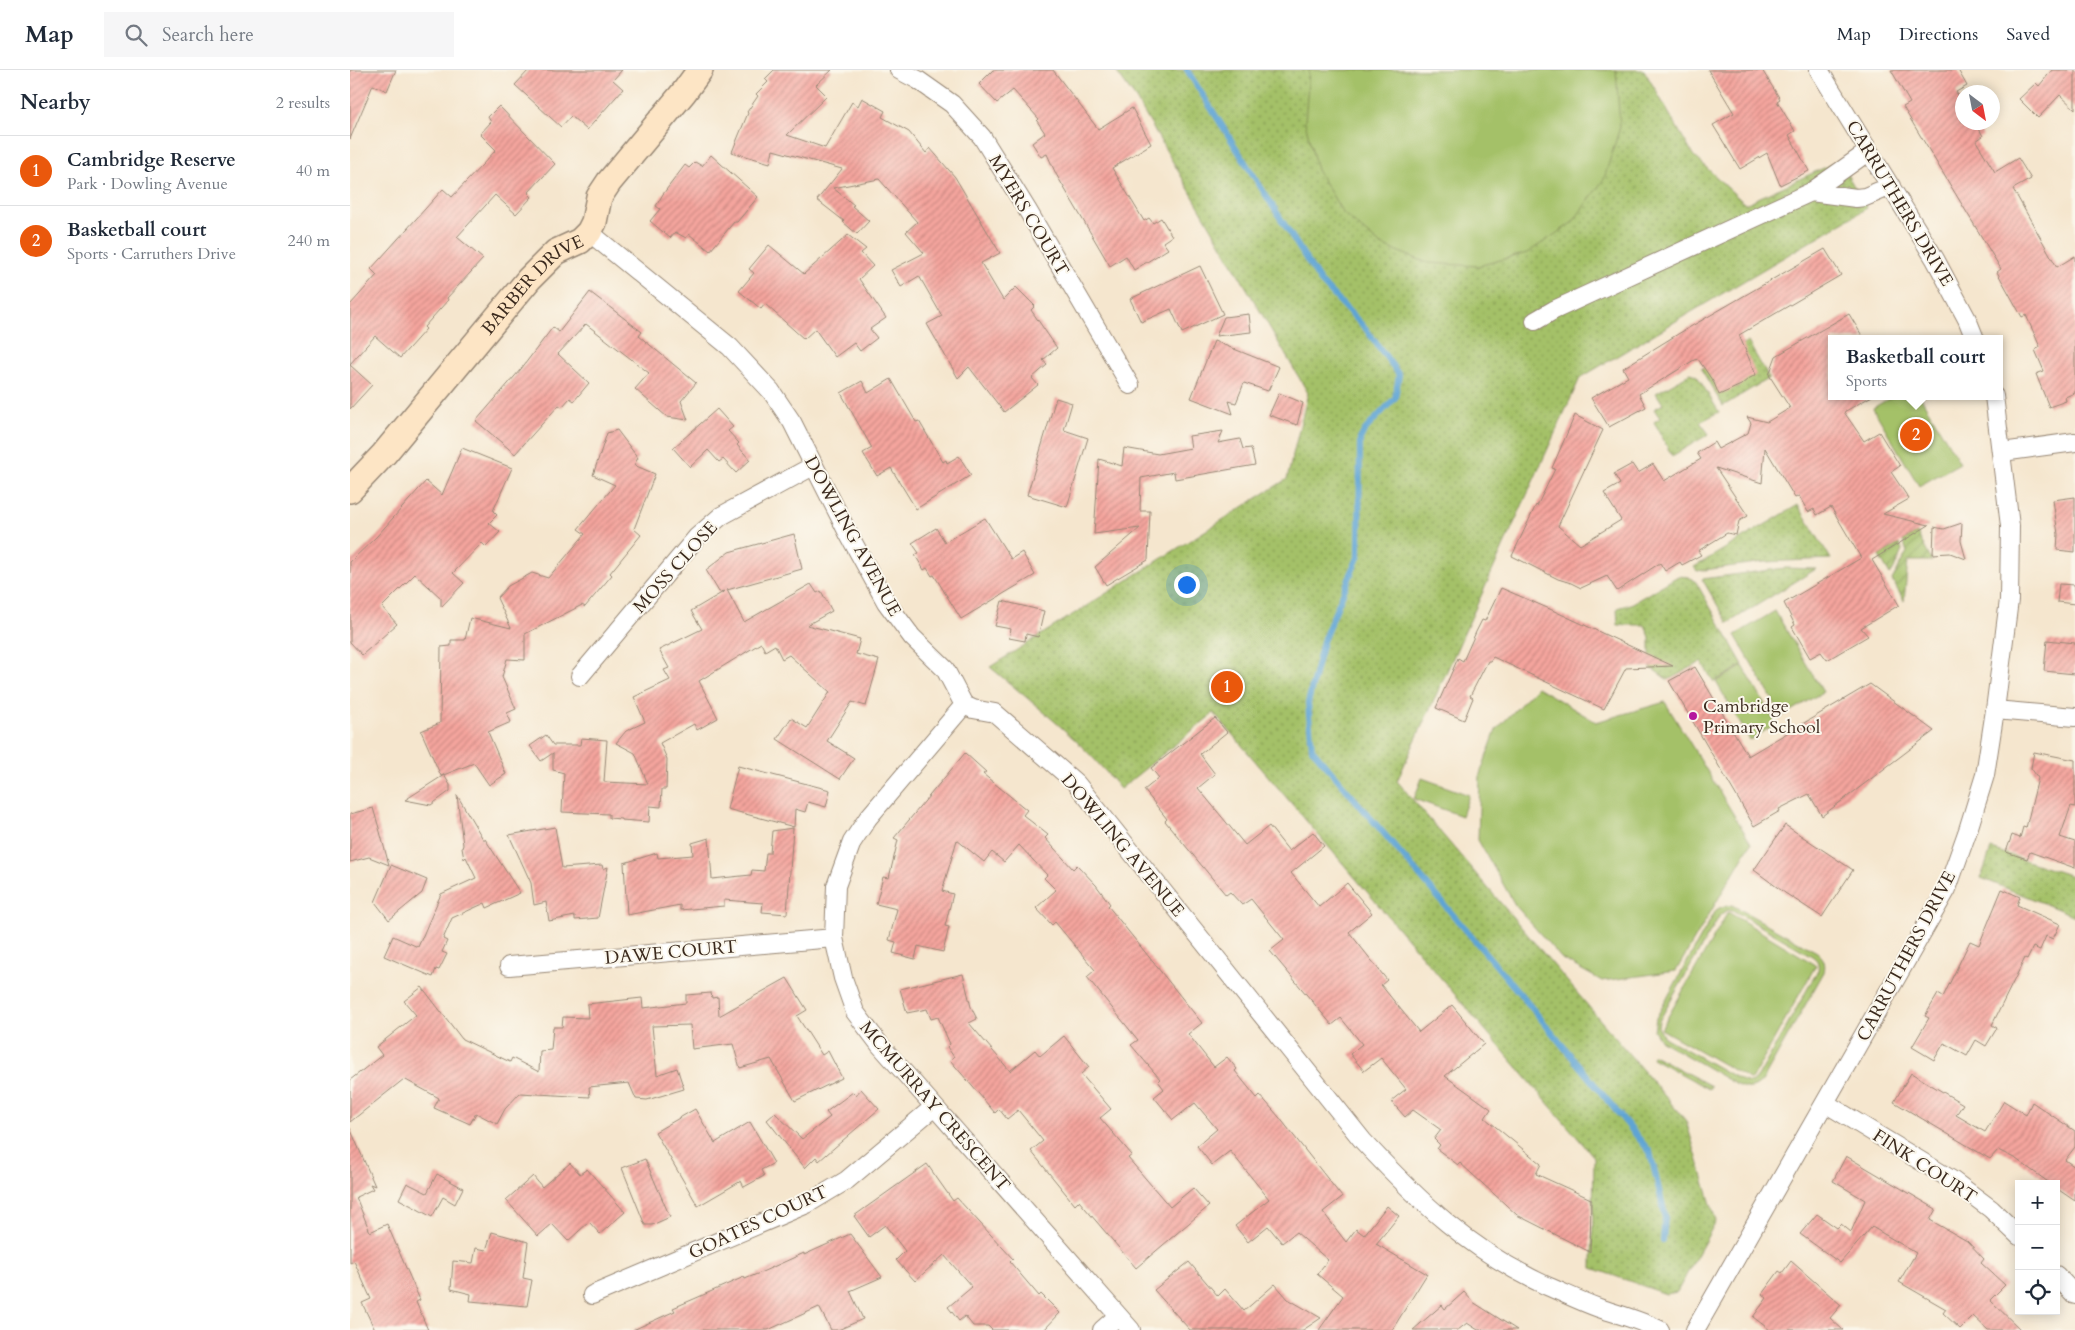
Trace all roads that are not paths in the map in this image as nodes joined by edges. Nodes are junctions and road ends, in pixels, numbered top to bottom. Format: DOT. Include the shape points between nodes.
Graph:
graph roads {
  1 [pos="700,70"];
  2 [pos="899,70"];
  3 [pos="1819,70"];
  4 [pos="1869,151"];
  5 [pos="1891,186"];
  6 [pos="1811,192"];
  7 [pos="589,232"];
  8 [pos="1535,321"];
  9 [pos="1973,335"];
  10 [pos="1130,385"];
  11 [pos="1995,400"];
  12 [pos="2075,442"];
  13 [pos="2002,452"];
  14 [pos="813,466"];
  15 [pos="350,490"];
  16 [pos="580,676"];
  17 [pos="964,704"];
  18 [pos="1996,710"];
  19 [pos="2075,717"];
  20 [pos="834,938"];
  21 [pos="509,966"];
  22 [pos="1825,1103"];
  23 [pos="934,1107"];
  24 [pos="2015,1232"];
  25 [pos="2060,1279"];
  26 [pos="2075,1295"];
  27 [pos="592,1296"];
  28 [pos="1118,1316"];
  29 [pos="1102,1330"];
  30 [pos="1131,1330"];
  31 [pos="1660,1330"];
  32 [pos="1695,1330"];
  1 -- 7 [label="street, BARBER DRIVE" via="609,182 599,197"];
  2 -- 10 [label="street, MYERS COURT" via="952,104 982,137"];
  3 -- 4 [label="street, CARRUTHERS DRIVE"];
  4 -- 5 [label="street, CARRUTHERS DRIVE"];
  4 -- 6 [label="street"];
  5 -- 6 [label="street" via="1856,198"];
  5 -- 9 [label="street, CARRUTHERS DRIVE" via="1953,291"];
  6 -- 8 [label="street"];
  7 -- 14 [label="street, DOWLING AVENUE" via="750,366 792,422"];
  7 -- 15 [label="street, BARBER DRIVE" via="580,241 556,252 529,280 384,454"];
  11 -- 13 [label="street, CARRUTHERS DRIVE"];
  12 -- 13 [label="street"];
  13 -- 18 [label="street, CARRUTHERS DRIVE" via="2010,526 2009,581"];
  14 -- 16 [label="street, MOSS CLOSE" via="721,516 697,537"];
  14 -- 17 [label="street, DOWLING AVENUE" via="886,602 912,637 945,669"];
  17 -- 20 [label="street, MCMURRAY CRESCENT" via="868,818 852,842 836,886"];
  17 -- 31 [label="street, DOWLING AVENUE" via="995,713 1076,783 1363,1141 1438,1217 1473,1245 1545,1285"];
  18 -- 19 [label="street"];
  18 -- 22 [label="street, CARRUTHERS DRIVE" via="1984,774 1947,889"];
  20 -- 21 [label="street, DAWE COURT"];
  20 -- 23 [label="street, MCMURRAY CRESCENT" via="855,1012"];
  22 -- 24 [label="street, FINK COURT" via="1952,1180 1991,1209"];
  22 -- 32 [label="street, CARRUTHERS DRIVE"];
  23 -- 27 [label="street, GOATES COURT" via="847,1180 807,1204"];
  23 -- 28 [label="street, MCMURRAY CRESCENT"];
  25 -- 26 [label="street"];
  28 -- 29 [label="street"];
  28 -- 30 [label="street, MCMURRAY CRESCENT"];
}
